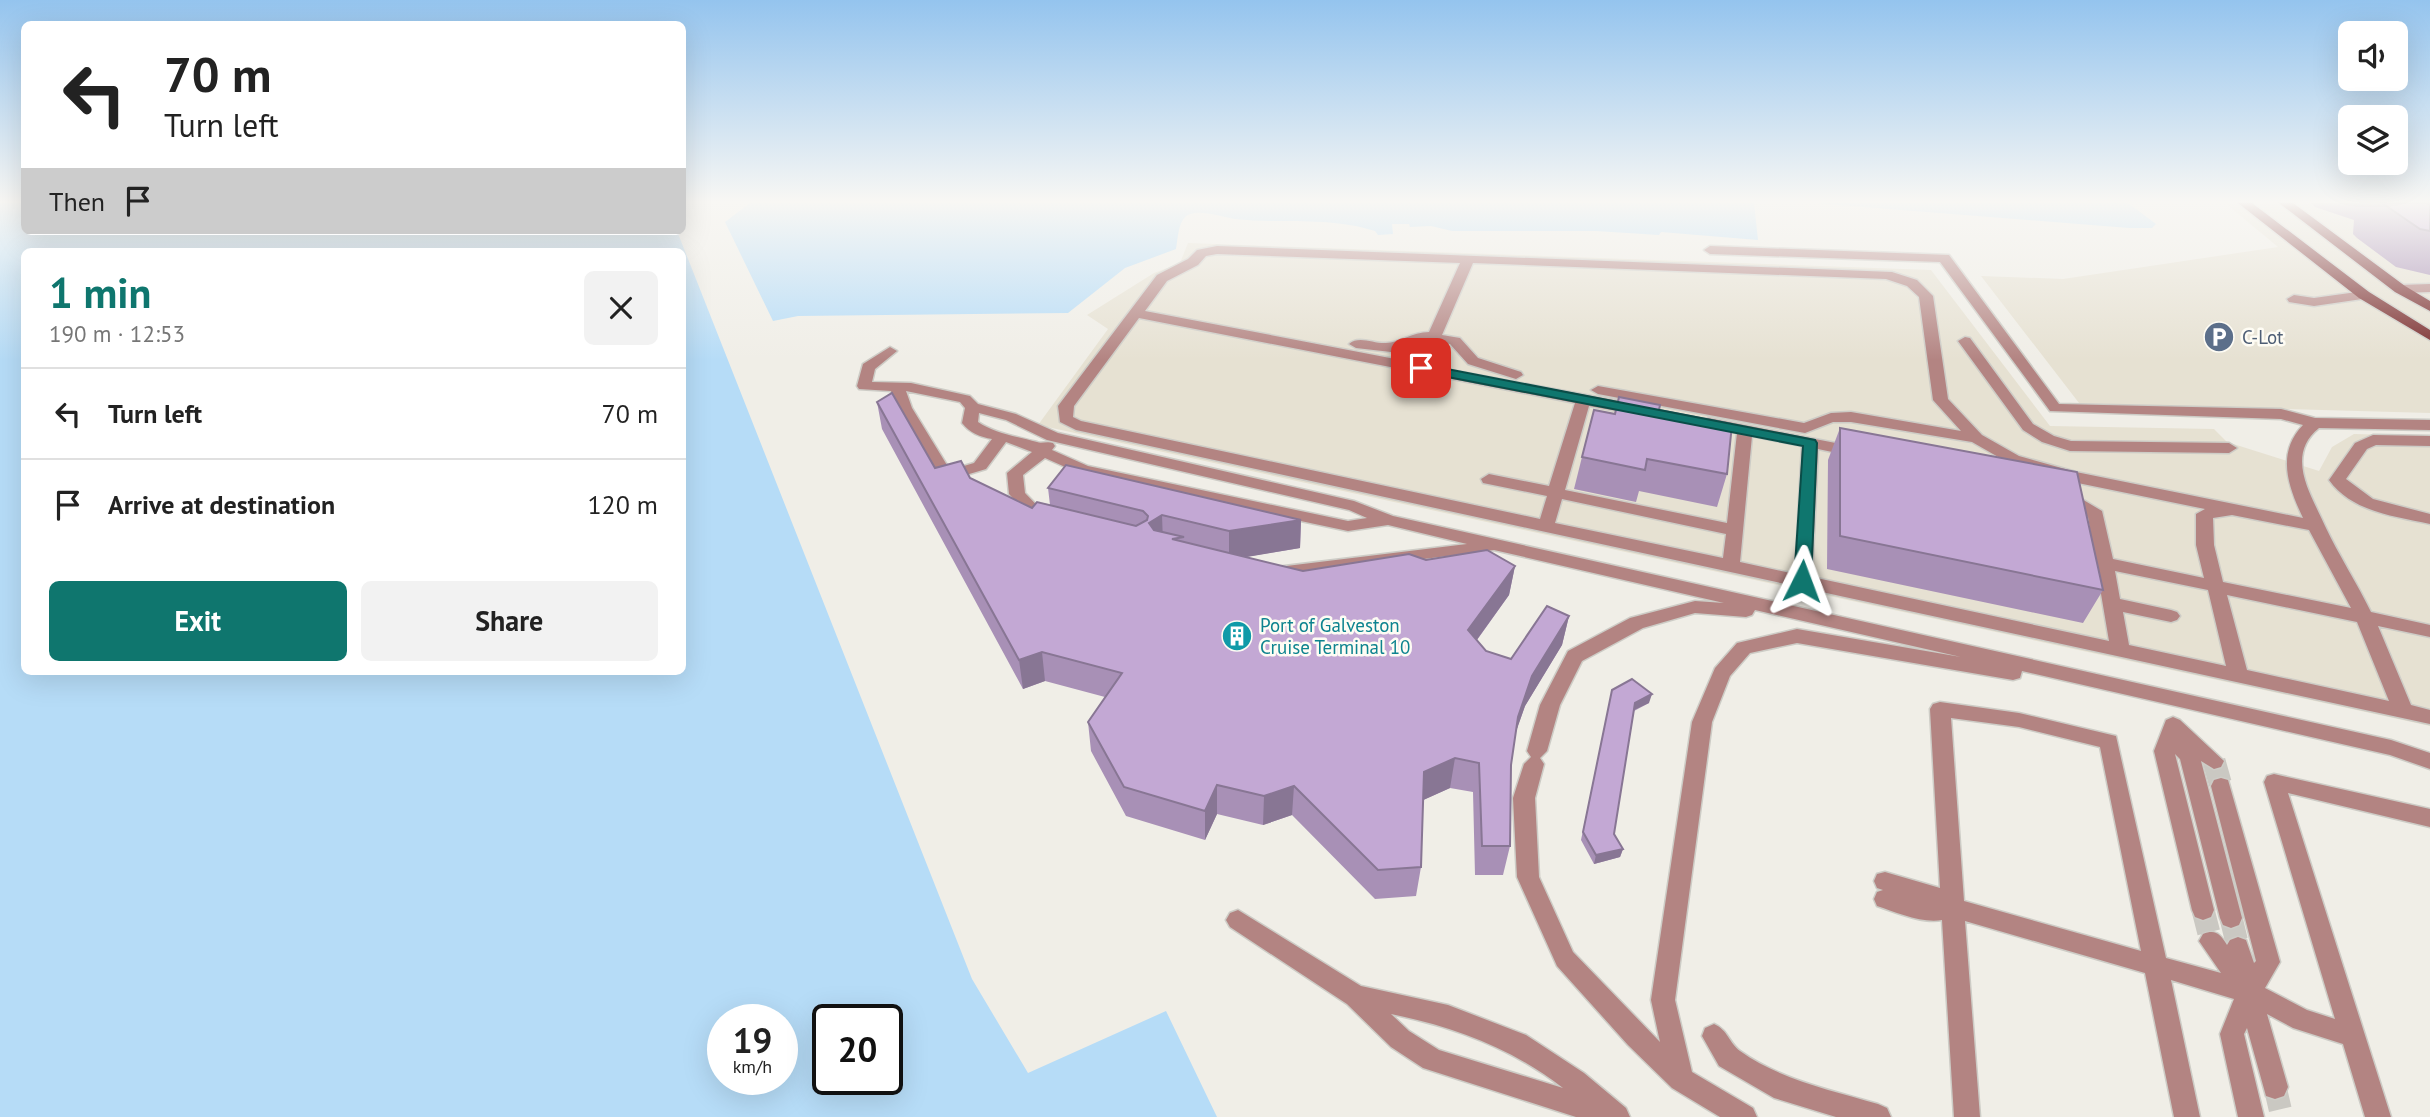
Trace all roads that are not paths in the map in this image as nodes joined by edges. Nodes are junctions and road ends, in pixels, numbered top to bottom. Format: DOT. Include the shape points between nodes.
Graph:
graph roads {
  1 [pos="1200,255"];
  2 [pos="1360,255"];
  3 [pos="1860,255"];
  4 [pos="2312,255"];
  5 [pos="2355,255"];
  6 [pos="1468,259"];
  7 [pos="2430,288"];
  8 [pos="2400,289"];
  9 [pos="2364,295"];
  10 [pos="2299,299"];
  11 [pos="2430,307"];
  12 [pos="1140,309"];
  13 [pos="1435,337"];
  14 [pos="2430,337"];
  15 [pos="1965,341"];
  16 [pos="890,351"];
  17 [pos="1421,368"];
  18 [pos="898,388"];
  19 [pos="1583,400"];
  20 [pos="973,407"];
  21 [pos="2315,423"];
  22 [pos="2430,425"];
  23 [pos="1745,430"];
  24 [pos="1053,437"];
  25 [pos="1002,438"];
  26 [pos="1976,439"];
  27 [pos="2048,439"];
  28 [pos="2430,441"];
  29 [pos="1810,443"];
  30 [pos="2229,447"];
  31 [pos="1043,452"];
  32 [pos="1878,456"];
  33 [pos="2024,462"];
  34 [pos="1489,479"];
  35 [pos="2043,487"];
  36 [pos="1555,494"];
  37 [pos="2232,510"];
  38 [pos="2430,519"];
  39 [pos="1388,520"];
  40 [pos="1058,526"];
  41 [pos="1546,526"];
  42 [pos="2317,526"];
  43 [pos="1735,530"];
  44 [pos="1500,546"];
  45 [pos="2105,563"];
  46 [pos="1731,566"];
  47 [pos="1256,575"];
  48 [pos="1802,581"];
  49 [pos="2216,587"];
  50 [pos="2112,604"];
  51 [pos="1800,614"];
  52 [pos="2171,616"];
  53 [pos="2364,618"];
  54 [pos="2430,631"];
  55 [pos="2120,649"];
  56 [pos="2238,674"];
  57 [pos="2090,680"];
  58 [pos="2166,697"];
  59 [pos="2403,711"];
  60 [pos="2430,717"];
  61 [pos="2172,731"];
  62 [pos="2214,761"];
  63 [pos="2430,761"];
  64 [pos="2221,786"];
  65 [pos="2430,818"];
  66 [pos="1885,890"];
  67 [pos="1953,908"];
  68 [pos="2203,910"];
  69 [pos="2231,918"];
  70 [pos="1238,920"];
  71 [pos="2210,941"];
  72 [pos="2238,947"];
  73 [pos="2157,967"];
  74 [pos="2249,992"];
  75 [pos="1356,996"];
  76 [pos="2352,1035"];
  77 [pos="1714,1036"];
  78 [pos="1681,1079"];
  79 [pos="2275,1087"];
  80 [pos="1616,1117"];
  81 [pos="1744,1117"];
  82 [pos="1878,1117"];
  83 [pos="1967,1117"];
  84 [pos="2187,1117"];
  85 [pos="2251,1117"];
  86 [pos="2378,1117"];
  1 -- 12 [label="street" via="1162,278"];
  2 -- 6 [label="street"];
  3 -- 21 [label="street" via="1944,258 2055,408 2281,414"];
  4 -- 9 [label="main road"];
  5 -- 8 [label="main road"];
  6 -- 13 [label="street"];
  6 -- 26 [label="street" via="1887,275 1912,283 1926,296 1941,400"];
  7 -- 8 [label="street"];
  8 -- 9 [label="main road"];
  8 -- 11 [label="main road"];
  9 -- 10 [label="street" via="2314,302"];
  9 -- 14 [label="main road"];
  12 -- 13 [label="street" via="1373,347 1391,348 1409,339"];
  12 -- 17 [label="street"];
  12 -- 41 [label="street" via="1066,405 1065,419"];
  13 -- 17 [label="street"];
  13 -- 26 [label="street" via="1455,341 1473,361 1514,374 1805,428 1831,418 1851,417"];
  15 -- 27 [label="street" via="2028,427"];
  16 -- 18 [label="street" via="868,367 864,386"];
  17 -- 19 [label="street"];
  18 -- 20 [label="street" via="965,399"];
  18 -- 25 [label="street" via="904,408 946,476 980,466"];
  19 -- 23 [label="street"];
  19 -- 36 [label="street"];
  20 -- 24 [label="street" via="1011,416"];
  20 -- 25 [label="street" via="970,423"];
  21 -- 22 [label="street"];
  21 -- 42 [label="street" via="2298,440 2294,465 2301,495"];
  23 -- 29 [label="street"];
  23 -- 43 [label="street"];
  24 -- 31 [label="street"];
  24 -- 39 [label="street" via="1354,506"];
  25 -- 31 [label="street"];
  26 -- 33 [label="street"];
  27 -- 30 [label="street" via="2070,446"];
  27 -- 33 [label="street"];
  28 -- 38 [label="street" via="2372,440 2361,446 2336,480 2367,504"];
  29 -- 32 [label="street"];
  29 -- 48 [label="street"];
  31 -- 39 [label="street" via="1083,470 1348,526"];
  31 -- 40 [label="street" via="1015,473 1017,494 1044,523"];
  33 -- 37 [label="street"];
  34 -- 36 [label="street"];
  35 -- 45 [label="street" via="2057,490 2096,516"];
  36 -- 41 [label="street"];
  36 -- 43 [label="street"];
  37 -- 42 [label="street"];
  37 -- 49 [label="street" via="2204,514 2205,545"];
  39 -- 44 [label="street"];
  41 -- 46 [label="street"];
  42 -- 53 [label="street"];
  43 -- 46 [label="street"];
  44 -- 47 [label="street"];
  44 -- 51 [label="street"];
  45 -- 49 [label="street"];
  45 -- 50 [label="street"];
  46 -- 48 [label="street"];
  48 -- 55 [label="street"];
  49 -- 53 [label="street"];
  49 -- 56 [label="street"];
  50 -- 52 [label="street"];
  50 -- 55 [label="street"];
  51 -- 57 [label="street"];
  51 -- 78 [label="street" via="1695,607 1637,623 1575,656 1550,705 1524,798 1528,877 1565,959"];
  53 -- 54 [label="street"];
  53 -- 59 [label="street"];
  55 -- 56 [label="street"];
  56 -- 59 [label="street"];
  57 -- 58 [label="street"];
  57 -- 78 [label="street" via="2015,674 1797,636 1744,648 1722,673 1702,722 1663,1000"];
  58 -- 61 [label="street"];
  58 -- 63 [label="street"];
  59 -- 60 [label="street"];
  61 -- 62 [label="street"];
  61 -- 68 [label="street" via="2164,751"];
  61 -- 69 [label="street" via="2189,756"];
  64 -- 74 [label="street" via="2268,962"];
  65 -- 76 [label="street" via="2274,782"];
  66 -- 67 [label="street" via="1934,912"];
  67 -- 73 [label="street"];
  67 -- 73 [label="street" via="1940,709 2019,720 2109,741"];
  67 -- 83 [label="street"];
  70 -- 75 [label="street"];
  71 -- 74 [label="street"];
  72 -- 74 [label="street"];
  73 -- 74 [label="street"];
  73 -- 84 [label="street"];
  74 -- 76 [label="street" via="2302,1020"];
  74 -- 79 [label="street"];
  74 -- 85 [label="street" via="2232,1034"];
  75 -- 80 [label="street" via="1410,1006 1502,1036 1573,1078"];
  75 -- 80 [label="street" via="1399,1039 1432,1060"];
  76 -- 86 [label="street"];
  77 -- 82 [label="street" via="1727,1058 1783,1089"];
  78 -- 81 [label="street"];
}
